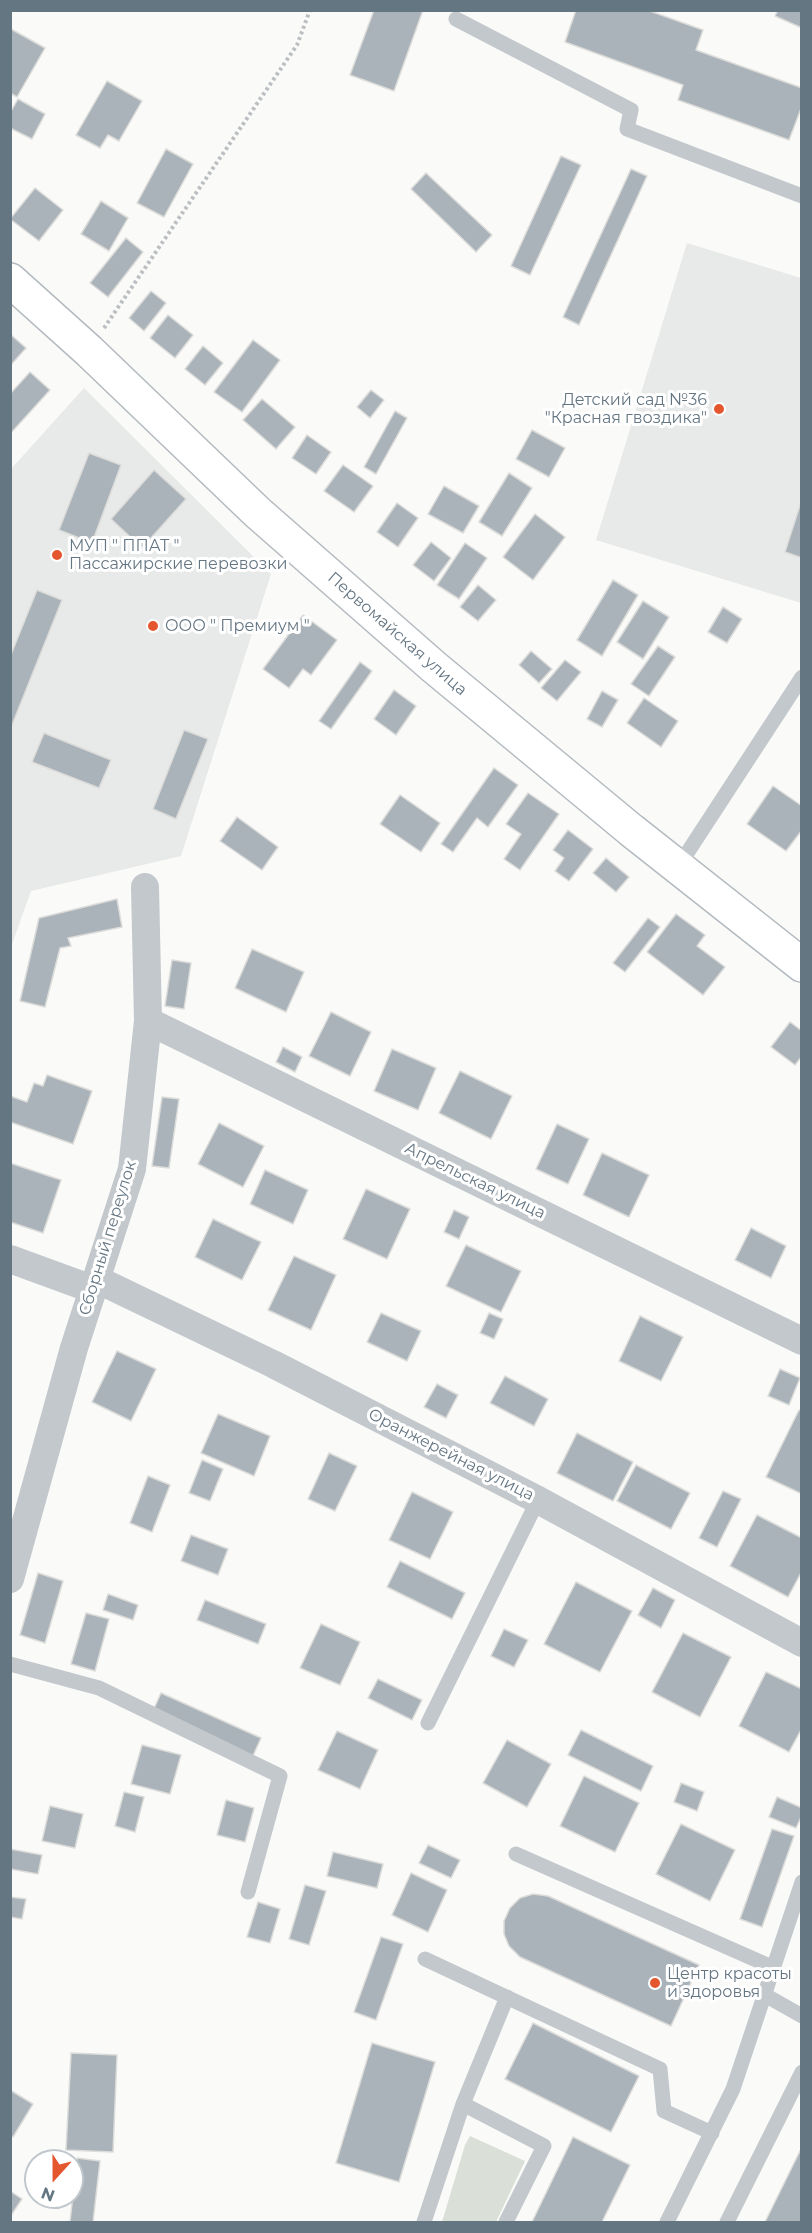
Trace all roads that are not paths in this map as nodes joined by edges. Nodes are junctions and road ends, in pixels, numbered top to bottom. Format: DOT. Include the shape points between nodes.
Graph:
graph roads {
  1 [pos="456,19"];
  2 [pos="801,196"];
  3 [pos="10,280"];
  4 [pos="801,678"];
  5 [pos="678,867"];
  6 [pos="145,887"];
  7 [pos="801,965"];
  8 [pos="148,1021"];
  9 [pos="10,1259"];
  10 [pos="94,1284"];
  11 [pos="801,1341"];
  12 [pos="538,1500"];
  13 [pos="10,1579"];
  14 [pos="801,1643"];
  15 [pos="10,1664"];
  16 [pos="428,1723"];
  17 [pos="516,1854"];
  18 [pos="801,1882"];
  19 [pos="248,1892"];
  20 [pos="425,1959"];
  21 [pos="772,1967"];
  22 [pos="765,1995"];
  23 [pos="507,1997"];
  24 [pos="801,2016"];
  25 [pos="801,2072"];
  26 [pos="463,2104"];
  27 [pos="712,2133"];
  28 [pos="424,2223"];
  29 [pos="506,2223"];
  30 [pos="667,2223"];
  31 [pos="727,2223"];
  1 -- 2 [label="lane" via="630,110 627,129"];
  3 -- 5 [label="street, Первомайская улица" via="266,520 434,667"];
  4 -- 5 [label="lane"];
  5 -- 7 [label="street, Первомайская улица"];
  6 -- 8 [label="street, Сборный переулок"];
  8 -- 10 [label="street, Сборный переулок" via="132,1169"];
  8 -- 11 [label="street, Апрельская улица"];
  9 -- 10 [label="street, Оранжерейная улица"];
  10 -- 12 [label="street, Оранжерейная улица" via="273,1364"];
  10 -- 13 [label="street, Сборный переулок"];
  12 -- 14 [label="street, Оранжерейная улица"];
  12 -- 16 [label="lane"];
  15 -- 19 [label="lane" via="99,1688 280,1776"];
  17 -- 21 [label="lane"];
  18 -- 21 [label="lane"];
  20 -- 23 [label="lane"];
  21 -- 22 [label="lane"];
  22 -- 24 [label="lane"];
  22 -- 27 [label="lane" via="733,2090"];
  23 -- 26 [label="lane"];
  23 -- 27 [label="lane" via="660,2069 664,2111"];
  25 -- 31 [label="lane"];
  26 -- 28 [label="lane"];
  26 -- 29 [label="lane" via="544,2146"];
  27 -- 30 [label="lane"];
}
